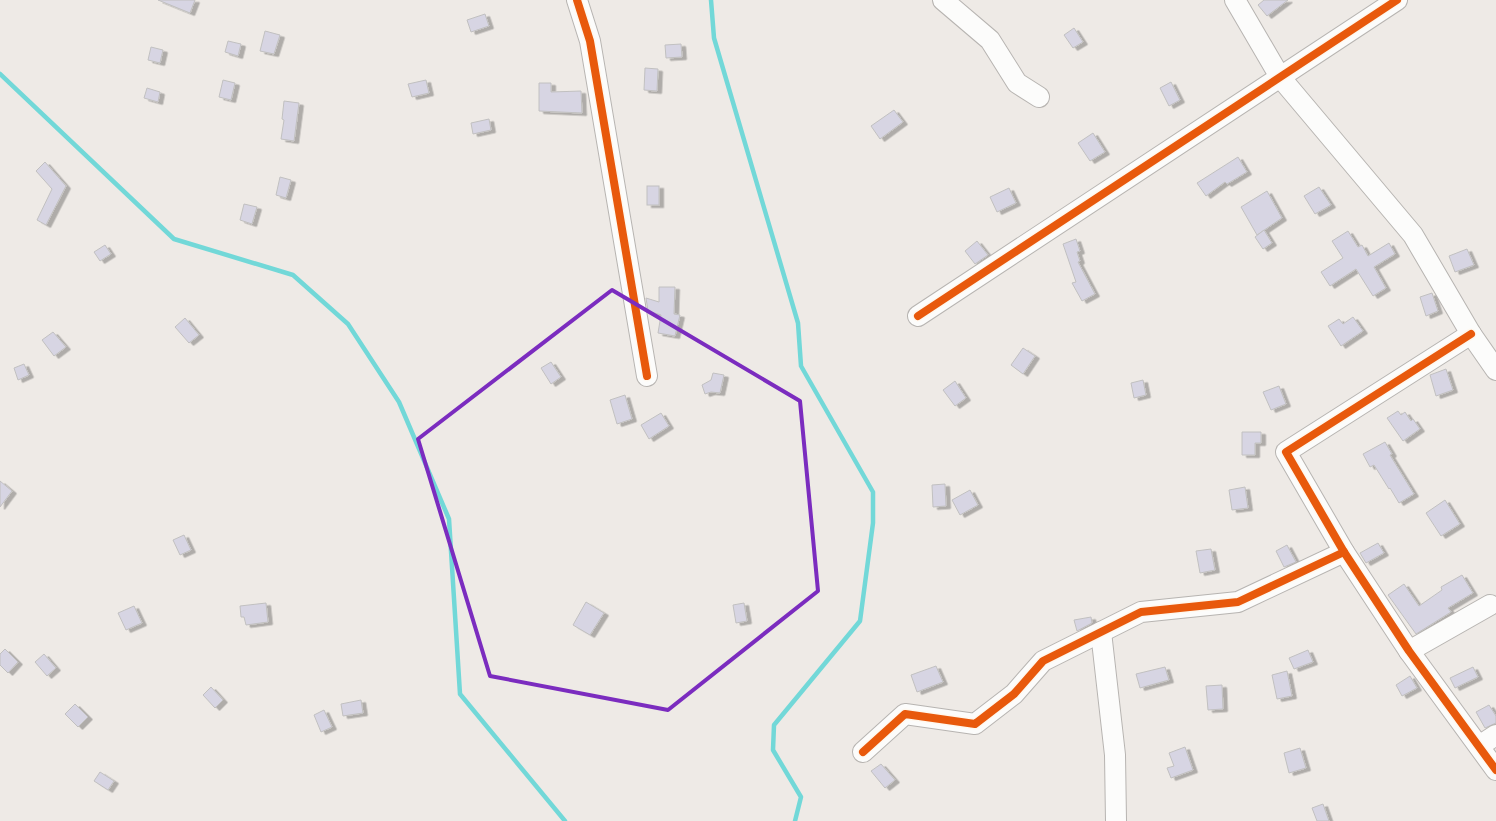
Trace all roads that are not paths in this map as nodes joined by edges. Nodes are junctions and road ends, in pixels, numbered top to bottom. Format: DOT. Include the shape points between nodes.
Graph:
graph roads {
  1 [pos="577,0"];
  2 [pos="943,0"];
  3 [pos="1235,0"];
  4 [pos="1397,0"];
  5 [pos="1280,77"];
  6 [pos="1038,97"];
  7 [pos="918,316"];
  8 [pos="1471,334"];
  9 [pos="1496,370"];
  10 [pos="647,376"];
  11 [pos="1344,552"];
  12 [pos="1490,605"];
  13 [pos="1101,632"];
  14 [pos="1409,651"];
  15 [pos="1496,735"];
  16 [pos="1479,746"];
  17 [pos="863,752"];
  18 [pos="1496,770"];
  19 [pos="1116,821"];
  1 -- 10 [label="street" via="590,41"];
  2 -- 6 [label="street" via="990,40 1017,83"];
  3 -- 5 [label="street"];
  4 -- 5 [label="street"];
  5 -- 7 [label="street"];
  5 -- 8 [label="street" via="1412,235"];
  8 -- 9 [label="street"];
  8 -- 11 [label="street" via="1286,452"];
  11 -- 13 [label="street" via="1238,602 1140,612"];
  11 -- 14 [label="street"];
  12 -- 14 [label="street"];
  13 -- 17 [label="street" via="1044,661 1014,694 975,724 905,714"];
  13 -- 19 [label="street" via="1116,755"];
  14 -- 16 [label="street"];
  15 -- 16 [label="street"];
  16 -- 18 [label="street"];
}
